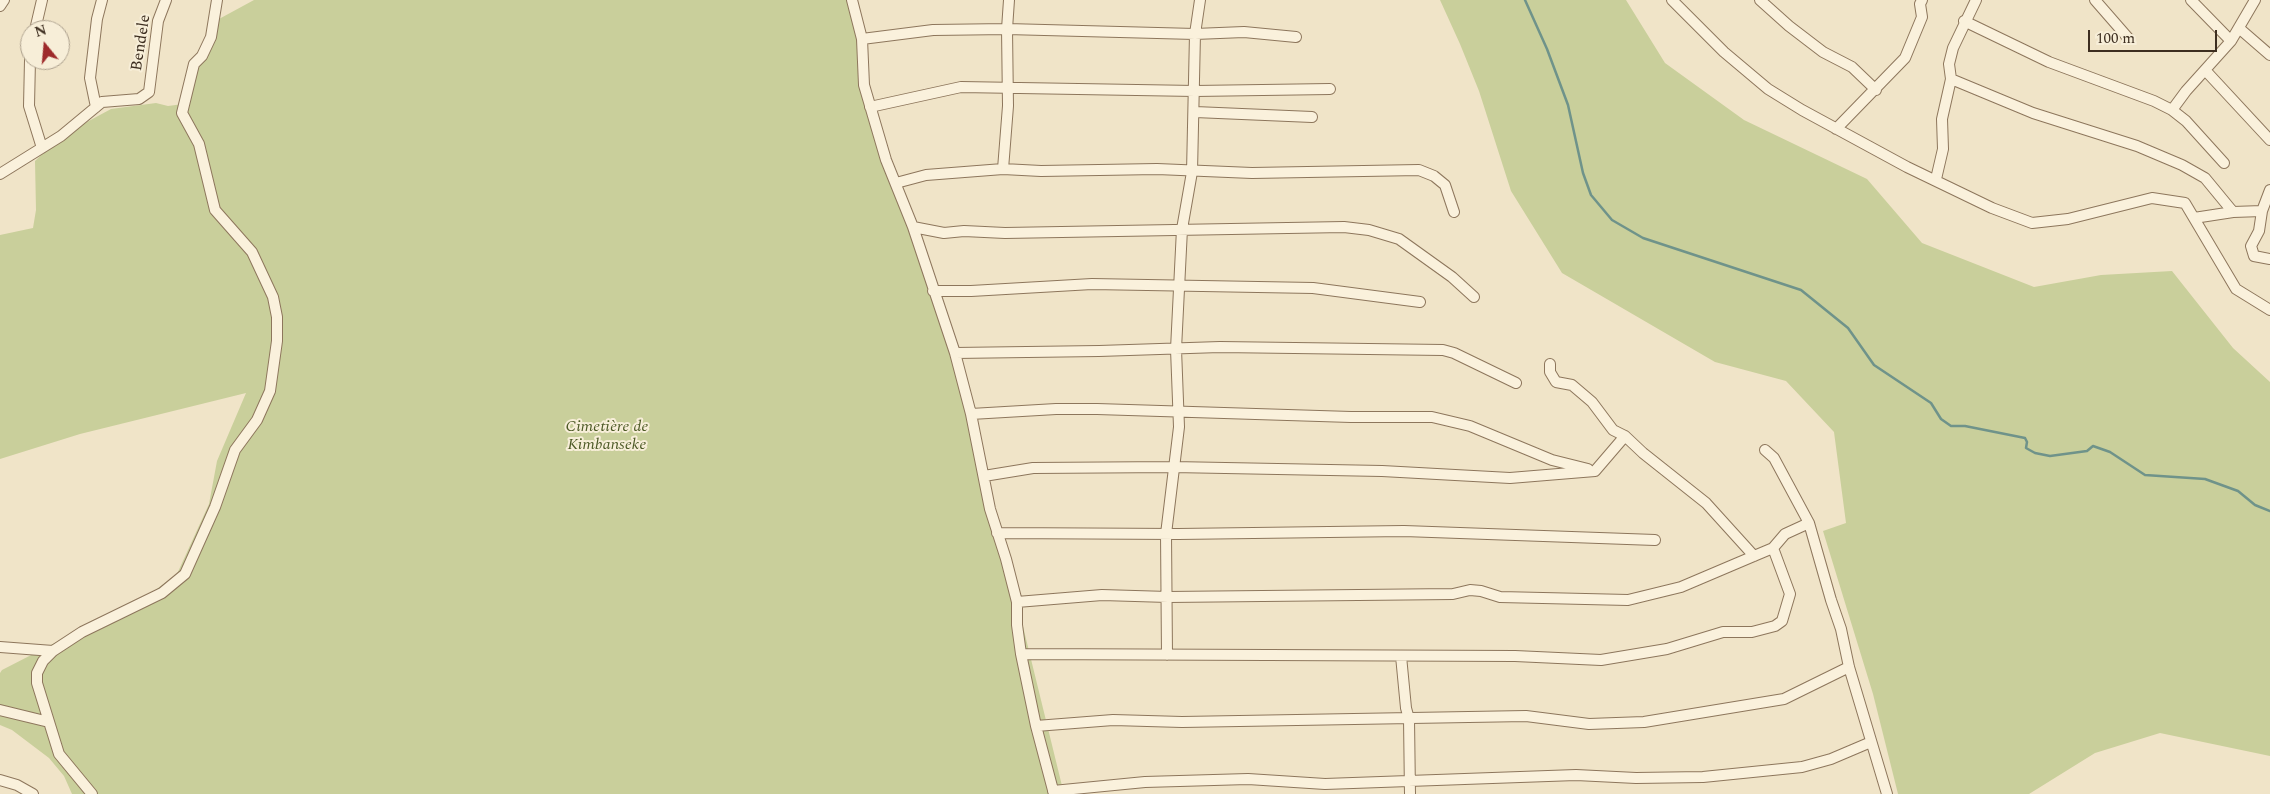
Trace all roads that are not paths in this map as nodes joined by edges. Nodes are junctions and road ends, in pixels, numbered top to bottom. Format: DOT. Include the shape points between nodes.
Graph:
graph roads {
  1 [pos="4,0"];
  2 [pos="42,0"];
  3 [pos="102,0"];
  4 [pos="166,0"];
  5 [pos="218,0"];
  6 [pos="852,0"];
  7 [pos="1008,0"];
  8 [pos="1200,0"];
  9 [pos="1672,0"];
  10 [pos="1760,0"];
  11 [pos="1922,0"];
  12 [pos="2095,0"];
  13 [pos="2191,0"];
  14 [pos="2255,0"];
  15 [pos="1970,2"];
  16 [pos="0,6"];
  17 [pos="37,20"];
  18 [pos="1964,21"];
  19 [pos="2240,28"];
  20 [pos="1007,29"];
  21 [pos="1195,34"];
  22 [pos="1296,36"];
  23 [pos="862,39"];
  24 [pos="2129,39"];
  25 [pos="2232,41"];
  26 [pos="2270,56"];
  27 [pos="30,70"];
  28 [pos="2205,70"];
  29 [pos="1952,79"];
  30 [pos="1008,86"];
  31 [pos="1330,89"];
  32 [pos="1876,90"];
  33 [pos="1195,91"];
  34 [pos="96,107"];
  35 [pos="870,107"];
  36 [pos="2172,110"];
  37 [pos="1195,112"];
  38 [pos="1312,117"];
  39 [pos="1836,129"];
  40 [pos="2270,140"];
  41 [pos="42,148"];
  42 [pos="2224,163"];
  43 [pos="1002,169"];
  44 [pos="1,170"];
  45 [pos="1192,172"];
  46 [pos="1936,179"];
  47 [pos="896,183"];
  48 [pos="2270,190"];
  49 [pos="2262,211"];
  50 [pos="1454,212"];
  51 [pos="2232,212"];
  52 [pos="2194,218"];
  53 [pos="913,227"];
  54 [pos="1182,229"];
  55 [pos="2270,259"];
  56 [pos="1180,286"];
  57 [pos="933,291"];
  58 [pos="1474,297"];
  59 [pos="1420,302"];
  60 [pos="2270,310"];
  61 [pos="1176,349"];
  62 [pos="955,353"];
  63 [pos="1550,364"];
  64 [pos="1516,383"];
  65 [pos="1180,412"];
  66 [pos="971,414"];
  67 [pos="1625,436"];
  68 [pos="1765,450"];
  69 [pos="1173,466"];
  70 [pos="1595,471"];
  71 [pos="984,476"];
  72 [pos="1809,523"];
  73 [pos="997,533"];
  74 [pos="1166,534"];
  75 [pos="1656,540"];
  76 [pos="1773,548"];
  77 [pos="1754,556"];
  78 [pos="1168,597"];
  79 [pos="1017,602"];
  80 [pos="0,647"];
  81 [pos="53,651"];
  82 [pos="1021,654"];
  83 [pos="1168,655"];
  84 [pos="1401,656"];
  85 [pos="1849,666"];
  86 [pos="0,710"];
  87 [pos="1409,719"];
  88 [pos="49,722"];
  89 [pos="1036,726"];
  90 [pos="1871,742"];
  91 [pos="0,780"];
  92 [pos="1410,780"];
  93 [pos="1054,793"];
  94 [pos="33,794"];
  95 [pos="92,794"];
  96 [pos="1410,794"];
  97 [pos="1887,794"];
  1 -- 16 [label="street"];
  2 -- 17 [label="street"];
  3 -- 34 [label="street" via="96,20 90,78"];
  4 -- 34 [label="street, Bendele" via="158,21 149,92 139,99 106,100"];
  5 -- 81 [label="street" via="211,37 202,56 194,64 182,113 199,144 215,210 252,252 273,297 277,340 270,390 257,420 235,450 184,574 162,594 82,632"];
  6 -- 23 [label="street"];
  7 -- 20 [label="street"];
  8 -- 21 [label="street"];
  9 -- 39 [label="street" via="1724,52 1768,89"];
  10 -- 32 [label="street" via="1823,52 1852,67"];
  11 -- 32 [label="street" via="1922,17 1905,58"];
  12 -- 24 [label="street"];
  13 -- 25 [label="street"];
  14 -- 19 [label="street"];
  15 -- 18 [label="street"];
  18 -- 29 [label="street" via="1949,64"];
  18 -- 36 [label="street" via="2049,62"];
  19 -- 25 [label="street"];
  19 -- 26 [label="street"];
  20 -- 21 [label="street"];
  20 -- 23 [label="street" via="933,30"];
  20 -- 30 [label="street"];
  21 -- 22 [label="street" via="1244,32"];
  21 -- 33 [label="street"];
  23 -- 35 [label="street" via="864,85"];
  25 -- 28 [label="street"];
  27 -- 41 [label="street" via="30,106"];
  28 -- 36 [label="street"];
  28 -- 40 [label="street"];
  29 -- 46 [label="street" via="1942,119 1943,149"];
  29 -- 51 [label="street" via="2033,113 2136,146 2182,165 2205,178"];
  30 -- 33 [label="street"];
  30 -- 35 [label="street" via="961,86"];
  30 -- 43 [label="street"];
  31 -- 33 [label="street"];
  32 -- 39 [label="street"];
  33 -- 37 [label="street"];
  34 -- 41 [label="street"];
  35 -- 47 [label="street"];
  36 -- 42 [label="street"];
  37 -- 38 [label="street"];
  37 -- 45 [label="street"];
  39 -- 46 [label="street"];
  41 -- 44 [label="street"];
  43 -- 45 [label="street"];
  43 -- 47 [label="street" via="926,174"];
  45 -- 50 [label="street" via="1419,170 1445,185"];
  45 -- 54 [label="street"];
  46 -- 52 [label="street" via="1992,208 2032,223 2068,219 2152,198 2185,203"];
  47 -- 53 [label="street"];
  48 -- 49 [label="street"];
  49 -- 51 [label="street"];
  49 -- 55 [label="street" via="2251,251 2254,256"];
  51 -- 52 [label="street"];
  52 -- 60 [label="street" via="2236,289"];
  53 -- 54 [label="street" via="944,233"];
  53 -- 57 [label="street"];
  54 -- 56 [label="street"];
  54 -- 58 [label="street" via="1344,227 1369,230 1399,239"];
  56 -- 57 [label="street" via="1092,284"];
  56 -- 59 [label="street" via="1313,288"];
  56 -- 61 [label="street"];
  57 -- 62 [label="street"];
  61 -- 62 [label="street"];
  61 -- 64 [label="street" via="1443,350"];
  61 -- 65 [label="street"];
  62 -- 66 [label="street"];
  63 -- 67 [label="street" via="1550,372 1556,382 1572,385 1592,402 1614,430"];
  65 -- 66 [label="street" via="1056,409"];
  65 -- 69 [label="street"];
  65 -- 70 [label="street" via="1432,417 1470,426 1552,460"];
  66 -- 71 [label="street"];
  67 -- 70 [label="street"];
  67 -- 77 [label="street" via="1706,503"];
  68 -- 72 [label="street" via="1774,458"];
  69 -- 70 [label="street" via="1510,478"];
  69 -- 71 [label="street" via="1032,468"];
  69 -- 74 [label="street"];
  71 -- 73 [label="street"];
  72 -- 76 [label="street" via="1785,534"];
  72 -- 85 [label="street"];
  73 -- 74 [label="street"];
  73 -- 79 [label="street"];
  74 -- 75 [label="street" via="1404,531"];
  74 -- 78 [label="street"];
  76 -- 77 [label="street"];
  76 -- 84 [label="street" via="1790,594 1782,621 1775,626 1752,632 1723,632 1667,649 1601,660"];
  77 -- 78 [label="street" via="1681,587 1628,600 1500,597 1470,590 1453,594"];
  78 -- 79 [label="street" via="1102,596"];
  78 -- 83 [label="street"];
  79 -- 82 [label="street"];
  80 -- 81 [label="street"];
  81 -- 88 [label="street" via="37,673"];
  82 -- 83 [label="street"];
  82 -- 89 [label="street"];
  83 -- 84 [label="street"];
  84 -- 87 [label="street"];
  85 -- 87 [label="street" via="1784,699 1644,722 1589,724 1526,716"];
  85 -- 90 [label="street"];
  86 -- 88 [label="street"];
  87 -- 89 [label="street" via="1112,720"];
  87 -- 92 [label="street"];
  88 -- 95 [label="street" via="59,754"];
  89 -- 93 [label="street"];
  90 -- 92 [label="street" via="1802,767 1703,777 1576,775"];
  90 -- 97 [label="street"];
  91 -- 94 [label="street"];
  92 -- 93 [label="street" via="1325,784 1248,780 1145,782"];
  92 -- 96 [label="street"];
}
